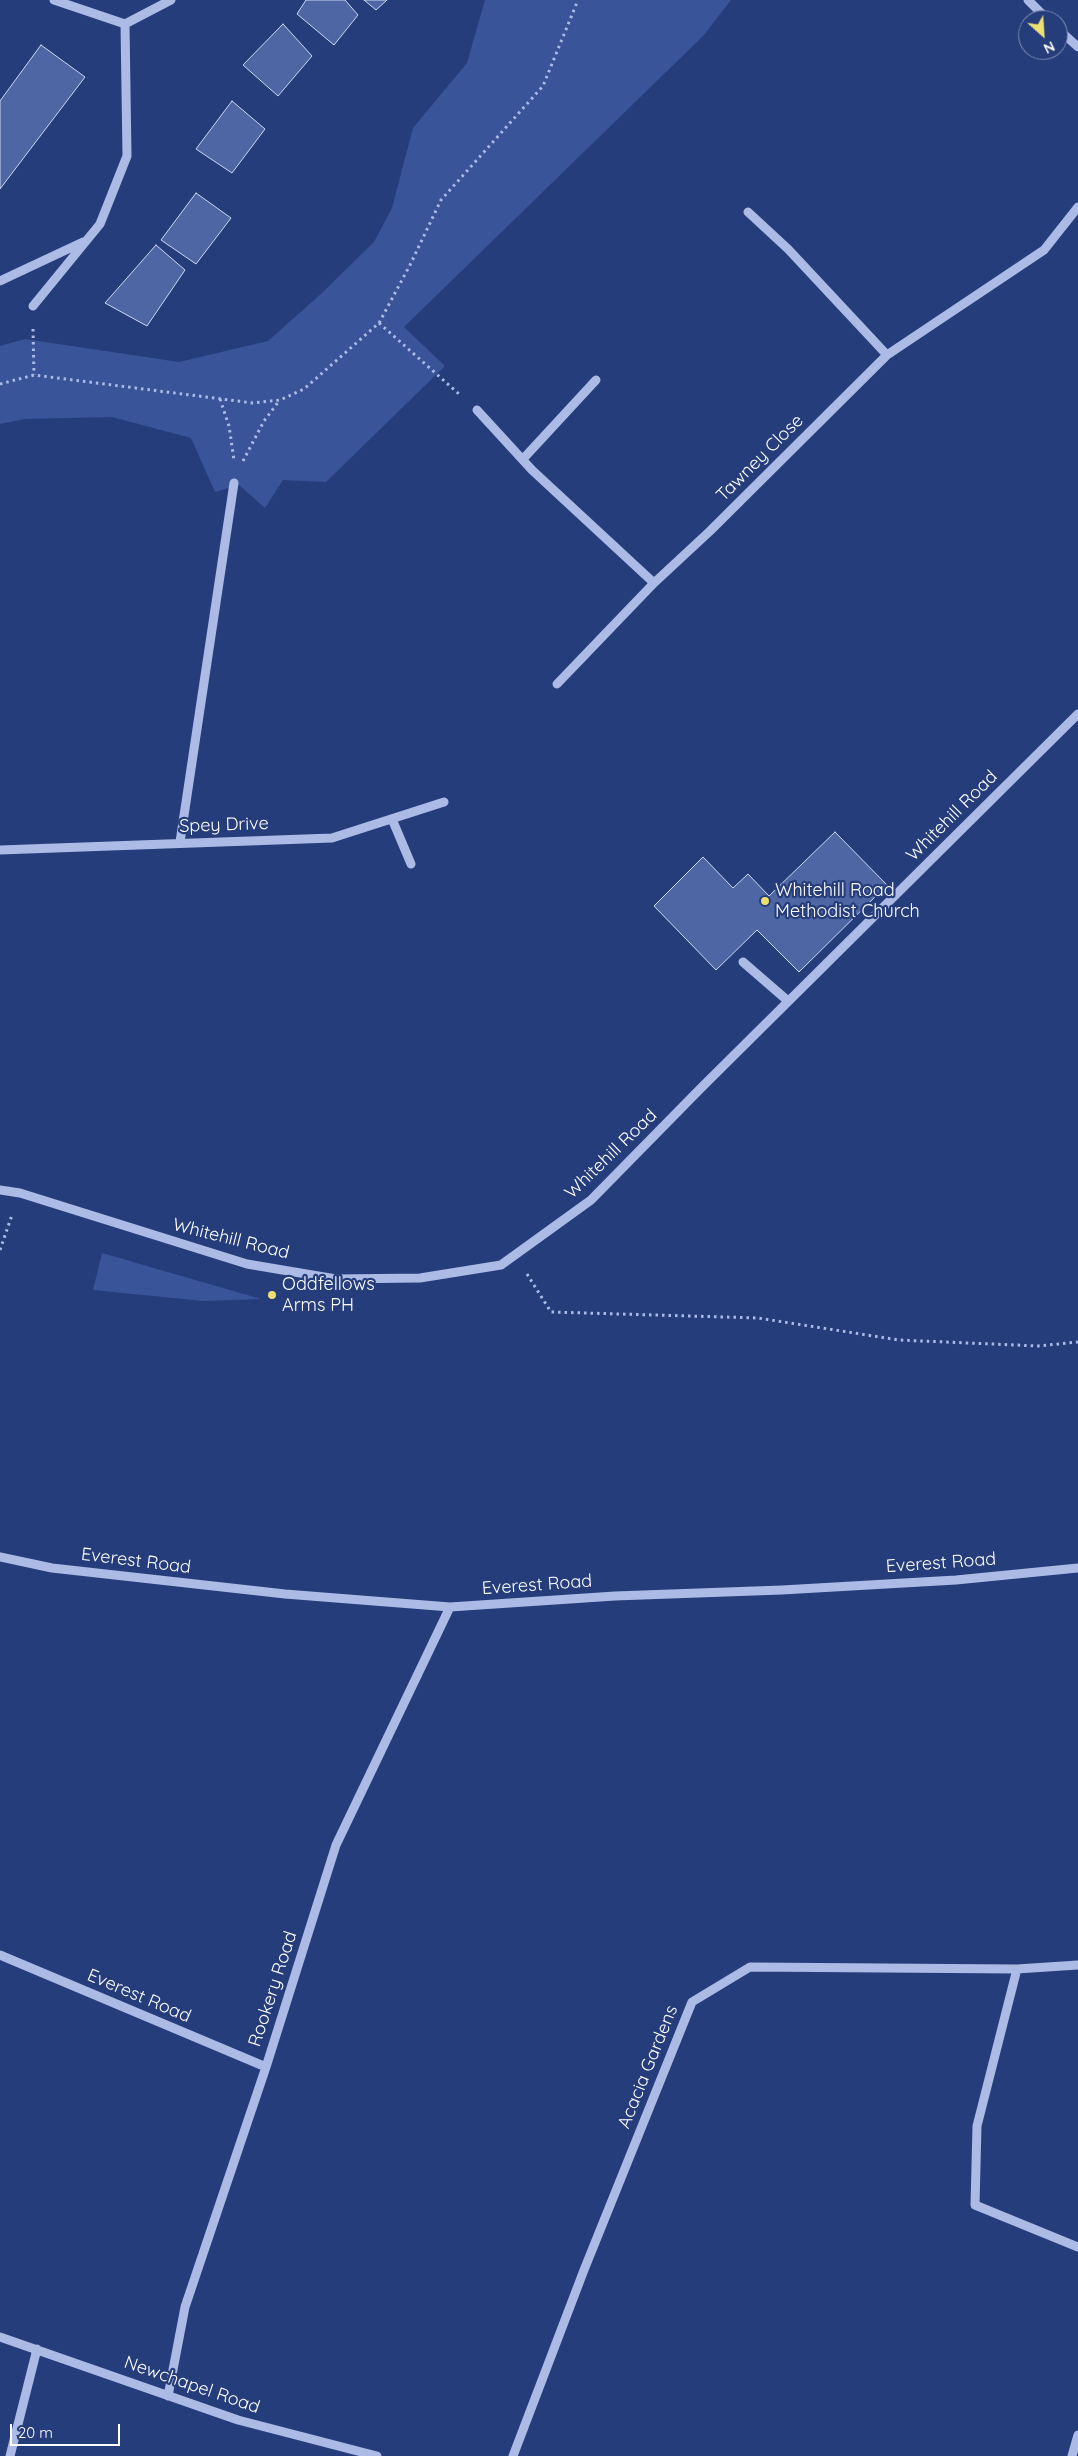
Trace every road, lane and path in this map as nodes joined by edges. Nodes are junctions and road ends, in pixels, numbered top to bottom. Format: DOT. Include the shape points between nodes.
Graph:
graph roads {
  1 [pos="54,0"];
  2 [pos="171,0"];
  3 [pos="578,0"];
  4 [pos="1028,0"];
  5 [pos="1038,10"];
  6 [pos="125,24"];
  7 [pos="1068,38"];
  8 [pos="1078,47"];
  9 [pos="1078,207"];
  10 [pos="748,212"];
  11 [pos="85,241"];
  12 [pos="0,281"];
  13 [pos="33,306"];
  14 [pos="379,323"];
  15 [pos="887,355"];
  16 [pos="34,375"];
  17 [pos="596,380"];
  18 [pos="0,384"];
  19 [pos="220,399"];
  20 [pos="280,400"];
  21 [pos="477,410"];
  22 [pos="523,459"];
  23 [pos="234,483"];
  24 [pos="654,583"];
  25 [pos="557,684"];
  26 [pos="1078,714"];
  27 [pos="444,802"];
  28 [pos="392,819"];
  29 [pos="180,842"];
  30 [pos="0,850"];
  31 [pos="411,864"];
  32 [pos="743,962"];
  33 [pos="788,1001"];
  34 [pos="0,1190"];
  35 [pos="20,1193"];
  36 [pos="0,1250"];
  37 [pos="514,1255"];
  38 [pos="1078,1342"];
  39 [pos="0,1557"];
  40 [pos="1078,1568"];
  41 [pos="450,1607"];
  42 [pos="0,1955"];
  43 [pos="1078,1964"];
  44 [pos="1017,1969"];
  45 [pos="266,2068"];
  46 [pos="1078,2247"];
  47 [pos="0,2336"];
  48 [pos="37,2349"];
  49 [pos="168,2396"];
  50 [pos="1078,2435"];
  51 [pos="10,2456"];
  52 [pos="377,2456"];
  53 [pos="513,2456"];
  54 [pos="1072,2456"];
  1 -- 6 [label="street"];
  2 -- 6 [label="street"];
  3 -- 14 [label="path" via="543,86 441,200"];
  4 -- 5 [label="street"];
  6 -- 11 [label="street" via="127,156 100,224"];
  7 -- 8 [label="street"];
  9 -- 15 [label="street, Tawney Close" via="1044,250"];
  10 -- 15 [label="street" via="788,249"];
  11 -- 12 [label="street"];
  11 -- 13 [label="street"];
  13 -- 16 [label="path"];
  14 -- 20 [label="path" via="304,389"];
  14 -- 21 [label="path"];
  15 -- 24 [label="street, Tawney Close"];
  16 -- 18 [label="path"];
  16 -- 19 [label="path"];
  17 -- 22 [label="street"];
  19 -- 20 [label="path" via="253,403"];
  19 -- 23 [label="path" via="234,451"];
  20 -- 23 [label="path" via="248,448"];
  21 -- 22 [label="street"];
  22 -- 24 [label="street"];
  23 -- 29 [label="street"];
  24 -- 25 [label="street, Tawney Close"];
  26 -- 33 [label="street, Whitehill Road"];
  27 -- 28 [label="street, Spey Drive"];
  28 -- 29 [label="street, Spey Drive" via="332,838"];
  28 -- 31 [label="street"];
  29 -- 30 [label="street, Spey Drive"];
  32 -- 33 [label="street"];
  33 -- 37 [label="street, Whitehill Road" via="591,1200"];
  34 -- 35 [label="street, Whitehill Road"];
  35 -- 36 [label="path"];
  35 -- 37 [label="street, Whitehill Road" via="247,1264 336,1279 420,1278 501,1265"];
  37 -- 38 [label="path" via="551,1312 758,1318 899,1340 1038,1346"];
  39 -- 41 [label="street, Everest Road" via="52,1568 285,1594"];
  40 -- 41 [label="street, Everest Road" via="946,1580"];
  41 -- 45 [label="street, Rookery Road" via="336,1844"];
  42 -- 45 [label="street, Everest Road"];
  43 -- 44 [label="street, Acacia Gardens"];
  44 -- 46 [label="street" via="977,2126 975,2205"];
  44 -- 53 [label="street, Acacia Gardens" via="750,1967 692,2002"];
  45 -- 49 [label="street, Rookery Road" via="185,2307"];
  47 -- 48 [label="street, Newchapel Road"];
  48 -- 49 [label="street, Newchapel Road"];
  48 -- 51 [label="street"];
  49 -- 52 [label="street, Newchapel Road" via="238,2420"];
  50 -- 54 [label="street"];
}
